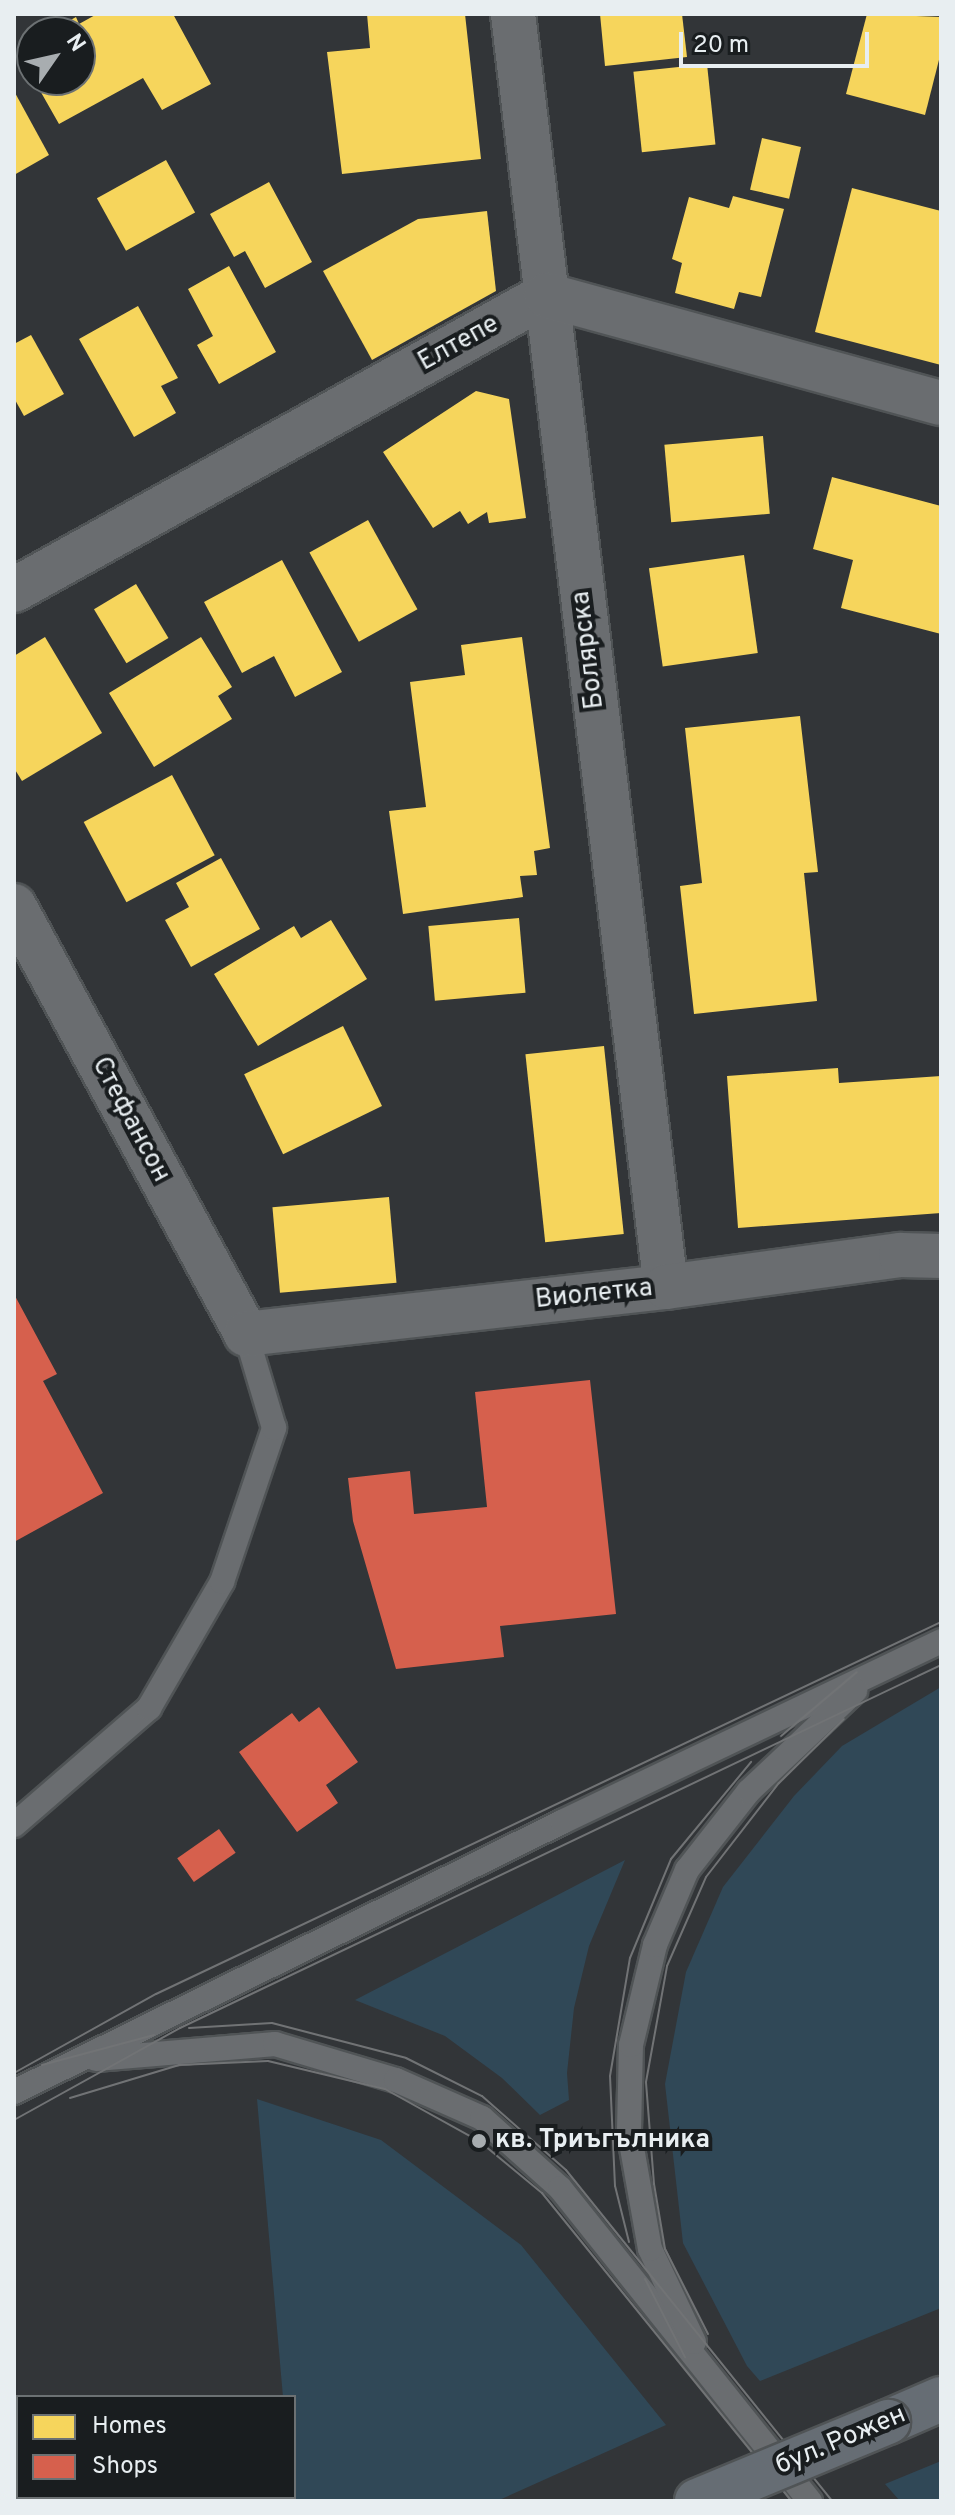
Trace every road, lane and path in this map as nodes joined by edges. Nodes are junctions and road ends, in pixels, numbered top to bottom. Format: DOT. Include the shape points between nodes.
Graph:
graph roads {
  1 [pos="513,14"];
  2 [pos="546,295"];
  3 [pos="941,403"];
  4 [pos="14,590"];
  5 [pos="14,906"];
  6 [pos="941,1256"];
  7 [pos="666,1287"];
  8 [pos="246,1334"];
  9 [pos="941,1641"];
  10 [pos="872,1674"];
  11 [pos="14,1825"];
  12 [pos="77,2061"];
  13 [pos="14,2092"];
  14 [pos="712,2381"];
  15 [pos="941,2399"];
  16 [pos="697,2501"];
  17 [pos="810,2501"];
  1 -- 2 [label="street, Болярска"];
  2 -- 3 [label="street"];
  2 -- 4 [label="street, Елтепе"];
  2 -- 7 [label="street, Болярска"];
  5 -- 8 [label="street, Стефансон"];
  6 -- 7 [label="street, Виолетка" via="901,1255"];
  7 -- 8 [label="street, Виолетка"];
  8 -- 11 [label="lane" via="274,1428 222,1582 149,1708"];
  9 -- 10 [label="lane"];
  10 -- 12 [label="lane"];
  10 -- 14 [label="lane" via="749,1791 687,1870 655,1945 631,2045 629,2131 650,2249"];
  12 -- 13 [label="lane"];
  12 -- 14 [label="lane" via="275,2044 396,2080 482,2118 560,2188"];
  14 -- 17 [label="lane"];
  15 -- 16 [label="main road, бул. Рожен, bridge"];
}
